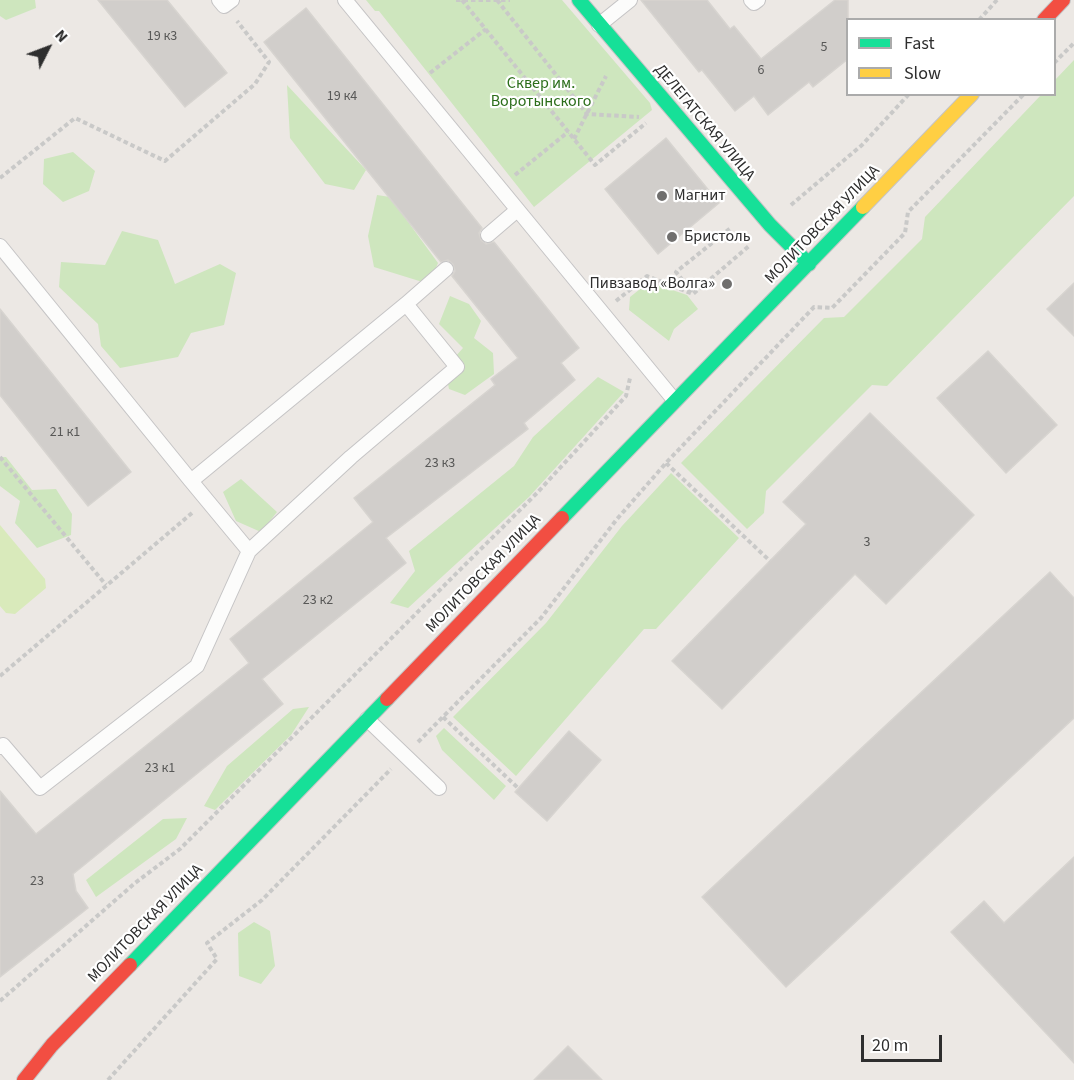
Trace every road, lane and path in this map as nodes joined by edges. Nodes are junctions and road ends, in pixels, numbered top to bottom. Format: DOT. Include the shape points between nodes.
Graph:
graph roads {
  1 [pos="345,0"];
  2 [pos="456,0"];
  3 [pos="462,0"];
  4 [pos="510,0"];
  5 [pos="579,0"];
  6 [pos="630,0"];
  7 [pos="751,0"];
  8 [pos="758,0"];
  9 [pos="997,0"];
  10 [pos="1063,0"];
  11 [pos="497,1"];
  12 [pos="225,2"];
  13 [pos="981,18"];
  14 [pos="1046,18"];
  15 [pos="599,25"];
  16 [pos="486,29"];
  17 [pos="1074,43"];
  18 [pos="619,48"];
  19 [pos="1056,61"];
  20 [pos="414,86"];
  21 [pos="907,96"];
  22 [pos="970,96"];
  23 [pos="1022,96"];
  24 [pos="588,114"];
  25 [pos="568,132"];
  26 [pos="574,139"];
  27 [pos="0,178"];
  28 [pos="498,188"];
  29 [pos="516,211"];
  30 [pos="740,221"];
  31 [pos="770,225"];
  32 [pos="488,235"];
  33 [pos="0,246"];
  34 [pos="808,264"];
  35 [pos="446,269"];
  36 [pos="693,294"];
  37 [pos="406,304"];
  38 [pos="601,313"];
  39 [pos="629,372"];
  40 [pos="675,401"];
  41 [pos="0,457"];
  42 [pos="666,463"];
  43 [pos="191,481"];
  44 [pos="207,501"];
  45 [pos="249,551"];
  46 [pos="770,561"];
  47 [pos="106,585"];
  48 [pos="0,676"];
  49 [pos="443,717"];
  50 [pos="367,719"];
  51 [pos="1,745"];
  52 [pos="405,755"];
  53 [pos="439,788"];
  54 [pos="518,788"];
  55 [pos="0,1001"];
  56 [pos="24,1080"];
  57 [pos="108,1080"];
  1 -- 20 [label="lane"];
  2 -- 3 [label="path"];
  3 -- 11 [label="path"];
  3 -- 16 [label="path"];
  4 -- 11 [label="path"];
  5 -- 15 [label="street, ДЕЛЕГАТСКАЯ УЛИЦА"];
  6 -- 15 [label="lane"];
  7 -- 8 [label="lane"];
  9 -- 13 [label="path"];
  10 -- 14 [label="street"];
  11 -- 24 [label="path"];
  12 -- 27 [label="path" via="269,62 255,84 165,160 75,118"];
  15 -- 18 [label="street, ДЕЛЕГАТСКАЯ УЛИЦА"];
  16 -- 20 [label="path"];
  16 -- 25 [label="path"];
  17 -- 19 [label="path"];
  18 -- 24 [label="path"];
  18 -- 31 [label="street, ДЕЛЕГАТСКАЯ УЛИЦА"];
  20 -- 28 [label="lane"];
  21 -- 31 [label="path" via="862,144"];
  22 -- 34 [label="street, МОЛИТОВСКАЯ УЛИЦА"];
  23 -- 42 [label="path" via="908,212 906,233 832,308 814,308 798,323"];
  24 -- 26 [label="path"];
  24 -- 26 [label="path" via="652,118 595,165"];
  25 -- 26 [label="path"];
  25 -- 28 [label="path"];
  28 -- 29 [label="lane"];
  29 -- 32 [label="lane"];
  29 -- 38 [label="lane"];
  30 -- 36 [label="path" via="676,272"];
  31 -- 34 [label="street, ДЕЛЕГАТСКАЯ УЛИЦА"];
  31 -- 36 [label="path"];
  33 -- 43 [label="lane"];
  34 -- 40 [label="street, МОЛИТОВСКАЯ УЛИЦА"];
  35 -- 37 [label="lane"];
  36 -- 38 [label="path" via="647,276"];
  37 -- 43 [label="lane"];
  37 -- 45 [label="lane" via="458,367 351,457"];
  38 -- 40 [label="lane"];
  39 -- 55 [label="path" via="626,396 537,494 180,849 135,883"];
  40 -- 50 [label="street, МОЛИТОВСКАЯ УЛИЦА"];
  41 -- 47 [label="path"];
  42 -- 46 [label="path"];
  42 -- 49 [label="path" via="541,618"];
  43 -- 44 [label="lane"];
  44 -- 45 [label="lane"];
  44 -- 47 [label="path"];
  45 -- 51 [label="lane" via="197,666 40,788"];
  47 -- 48 [label="path"];
  49 -- 52 [label="path"];
  49 -- 54 [label="path"];
  50 -- 52 [label="lane"];
  50 -- 56 [label="street, МОЛИТОВСКАЯ УЛИЦА" via="52,1045"];
  52 -- 53 [label="lane"];
  52 -- 57 [label="path" via="262,900 207,943 217,959"];
}
